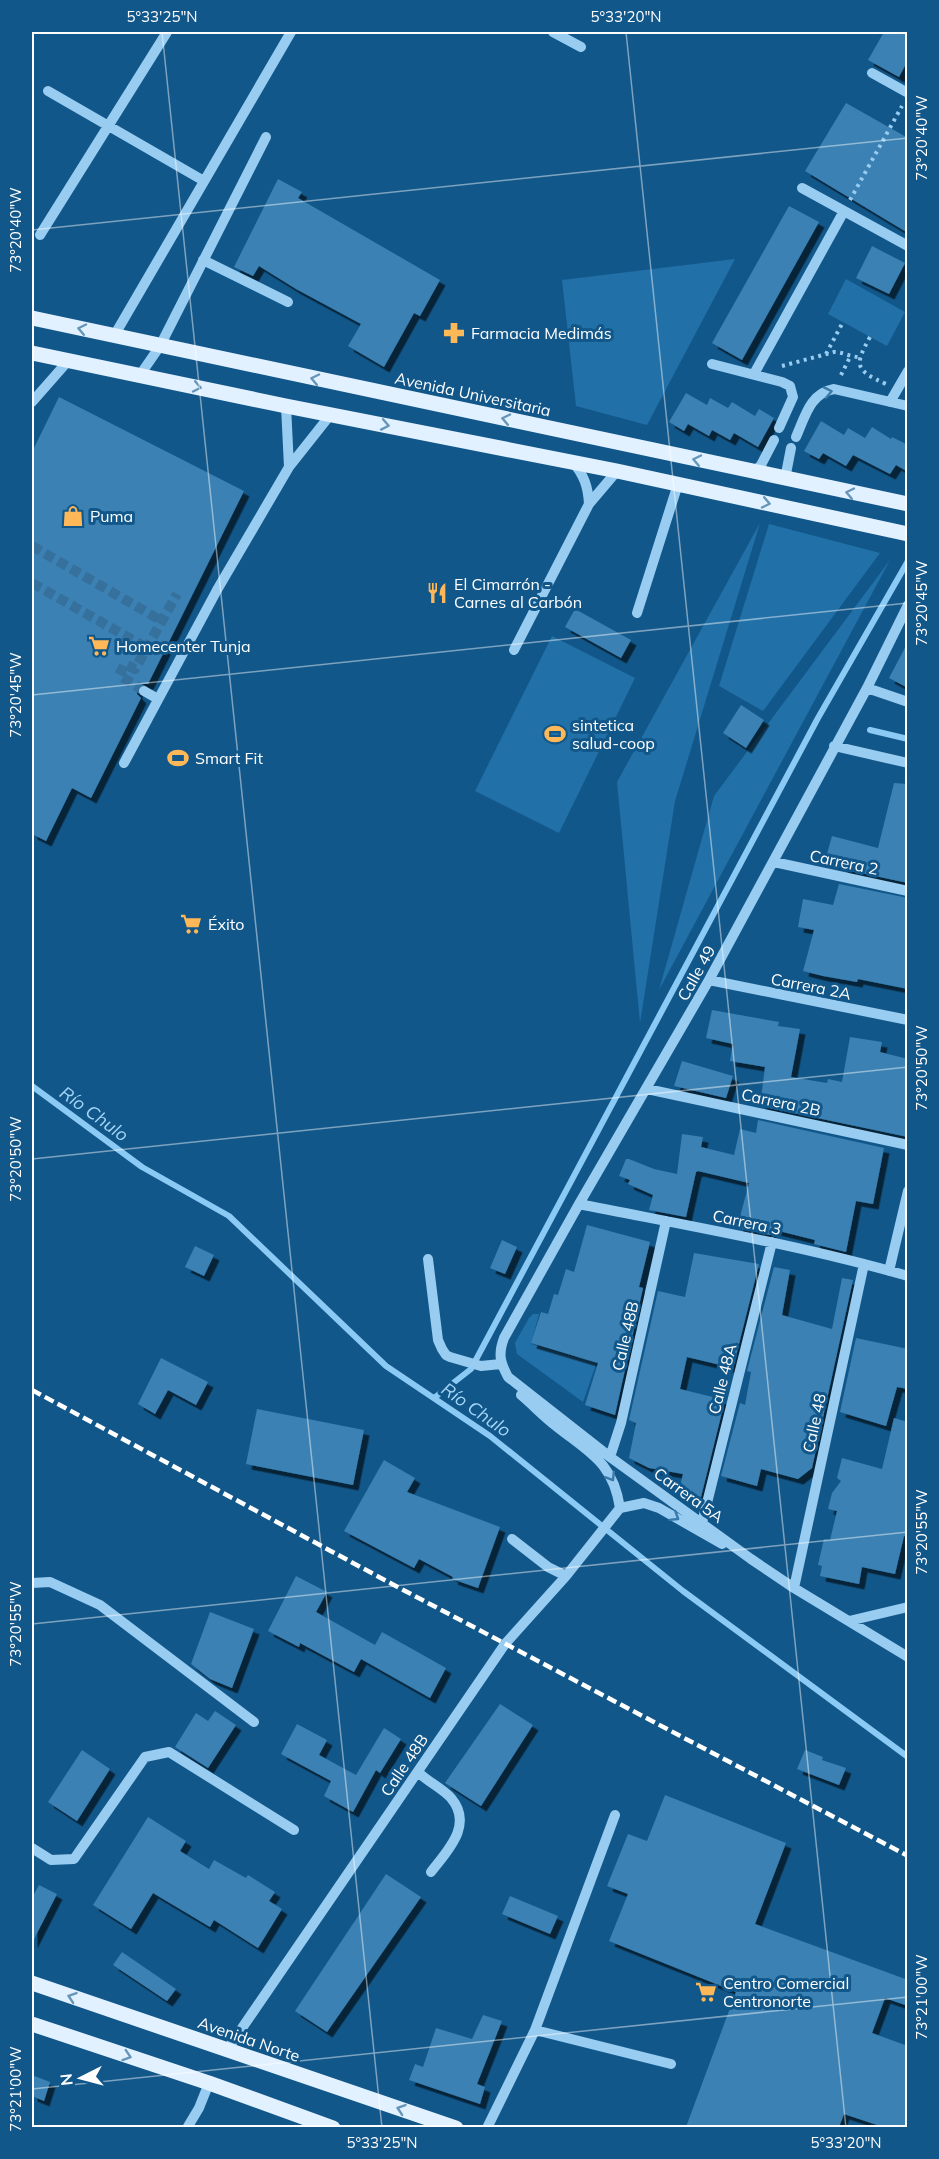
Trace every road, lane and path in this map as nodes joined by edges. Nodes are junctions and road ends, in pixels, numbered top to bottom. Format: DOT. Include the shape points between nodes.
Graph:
graph roads {
  1 [pos="167,32"];
  2 [pos="291,32"];
  3 [pos="553,32"];
  4 [pos="581,47"];
  5 [pos="872,73"];
  6 [pos="48,91"];
  7 [pos="908,94"];
  8 [pos="108,126"];
  9 [pos="266,137"];
  10 [pos="204,181"];
  11 [pos="802,188"];
  12 [pos="844,211"];
  13 [pos="40,235"];
  14 [pos="908,246"];
  15 [pos="203,260"];
  16 [pos="288,302"];
  17 [pos="32,318"];
  18 [pos="843,322"];
  19 [pos="114,336"];
  20 [pos="870,337"];
  21 [pos="160,346"];
  22 [pos="32,353"];
  23 [pos="825,354"];
  24 [pos="850,357"];
  25 [pos="859,357"];
  26 [pos="68,361"];
  27 [pos="712,364"];
  28 [pos="908,371"];
  29 [pos="754,374"];
  30 [pos="140,375"];
  31 [pos="834,389"];
  32 [pos="897,389"];
  33 [pos="32,402"];
  34 [pos="890,402"];
  35 [pos="286,406"];
  36 [pos="908,406"];
  37 [pos="331,414"];
  38 [pos="779,428"];
  39 [pos="796,437"];
  40 [pos="774,440"];
  41 [pos="791,448"];
  42 [pos="572,462"];
  43 [pos="289,467"];
  44 [pos="617,471"];
  45 [pos="754,472"];
  46 [pos="785,479"];
  47 [pos="678,484"];
  48 [pos="588,504"];
  49 [pos="908,504"];
  50 [pos="908,534"];
  51 [pos="908,605"];
  52 [pos="637,613"];
  53 [pos="514,650"];
  54 [pos="867,688"];
  55 [pos="144,691"];
  56 [pos="158,699"];
  57 [pos="908,702"];
  58 [pos="834,746"];
  59 [pos="124,763"];
  60 [pos="908,763"];
  61 [pos="774,862"];
  62 [pos="908,891"];
  63 [pos="710,980"];
  64 [pos="908,1020"];
  65 [pos="647,1089"];
  66 [pos="908,1145"];
  67 [pos="908,1191"];
  68 [pos="579,1203"];
  69 [pos="666,1221"];
  70 [pos="772,1242"];
  71 [pos="428,1259"];
  72 [pos="864,1264"];
  73 [pos="889,1271"];
  74 [pos="908,1276"];
  75 [pos="499,1350"];
  76 [pos="501,1364"];
  77 [pos="510,1378"];
  78 [pos="610,1457"];
  79 [pos="620,1508"];
  80 [pos="702,1523"];
  81 [pos="512,1539"];
  82 [pos="751,1558"];
  83 [pos="566,1576"];
  84 [pos="32,1583"];
  85 [pos="794,1588"];
  86 [pos="908,1607"];
  87 [pos="849,1621"];
  88 [pos="908,1657"];
  89 [pos="254,1722"];
  90 [pos="418,1772"];
  91 [pos="615,1815"];
  92 [pos="294,1830"];
  93 [pos="32,1848"];
  94 [pos="431,1872"];
  95 [pos="32,1983"];
  96 [pos="32,2024"];
  97 [pos="534,2030"];
  98 [pos="227,2050"];
  99 [pos="671,2064"];
  100 [pos="209,2083"];
  101 [pos="300,2122"];
  102 [pos="187,2127"];
  103 [pos="333,2127"];
  104 [pos="456,2127"];
  105 [pos="487,2127"];
  1 -- 8 [label="street"];
  2 -- 10 [label="street"];
  3 -- 4 [label="street"];
  5 -- 7 [label="street"];
  6 -- 8 [label="street"];
  7 -- 12 [label="path"];
  8 -- 10 [label="street"];
  8 -- 13 [label="street"];
  9 -- 15 [label="street"];
  10 -- 19 [label="street"];
  11 -- 12 [label="street"];
  12 -- 14 [label="street"];
  12 -- 29 [label="street"];
  15 -- 16 [label="street"];
  15 -- 21 [label="street"];
  19 -- 17 [label="main road, Avenida Universitaria, one-way"];
  18 -- 23 [label="path"];
  19 -- 21 [label="main road, Avenida Universitaria"];
  20 -- 25 [label="path"];
  21 -- 30 [label="street"];
  45 -- 21 [label="main road, Avenida Universitaria, one-way"];
  22 -- 26 [label="main road"];
  23 -- 24 [label="path" via="842,352"];
  23 -- 29 [label="path"];
  24 -- 25 [label="path"];
  24 -- 31 [label="path"];
  25 -- 32 [label="path" via="863,371"];
  26 -- 30 [label="main road"];
  26 -- 33 [label="street"];
  27 -- 29 [label="street"];
  28 -- 32 [label="street"];
  29 -- 38 [label="street" via="786,383 792,389 792,401"];
  30 -- 35 [label="main road, one-way"];
  31 -- 34 [label="street"];
  39 -- 31 [label="street, one-way" via="813,399"];
  32 -- 34 [label="street"];
  34 -- 36 [label="street"];
  35 -- 37 [label="main road"];
  35 -- 43 [label="street"];
  37 -- 42 [label="main road, one-way"];
  37 -- 43 [label="street"];
  40 -- 45 [label="street"];
  41 -- 46 [label="street"];
  42 -- 44 [label="main road"];
  42 -- 48 [label="street" via="588,488"];
  43 -- 56 [label="street"];
  44 -- 47 [label="main road"];
  44 -- 48 [label="street"];
  45 -- 46 [label="main road, Avenida Universitaria"];
  49 -- 46 [label="main road, Avenida Universitaria, one-way"];
  47 -- 50 [label="main road, one-way"];
  47 -- 52 [label="street"];
  48 -- 53 [label="street"];
  51 -- 54 [label="street, Calle 49"];
  54 -- 57 [label="street"];
  54 -- 58 [label="street, Calle 49"];
  55 -- 56 [label="street"];
  56 -- 59 [label="street"];
  58 -- 60 [label="street"];
  58 -- 61 [label="street, Calle 49"];
  61 -- 62 [label="street, Carrera 2"];
  61 -- 63 [label="street, Calle 49"];
  63 -- 64 [label="street, Carrera 2A"];
  63 -- 65 [label="street, Calle 49"];
  65 -- 66 [label="street, Carrera 2B"];
  65 -- 68 [label="street, Calle 49"];
  67 -- 73 [label="street"];
  68 -- 69 [label="street, Carrera 3"];
  68 -- 75 [label="street, Calle 49"];
  69 -- 70 [label="street, Carrera 3"];
  69 -- 78 [label="street, Calle 48B"];
  70 -- 72 [label="street, Carrera 3"];
  70 -- 80 [label="street, Calle 48A"];
  71 -- 76 [label="street" via="438,1340 446,1355 481,1366"];
  72 -- 73 [label="street, Carrera 3"];
  72 -- 85 [label="street, Calle 48"];
  73 -- 74 [label="street, Carrera 3"];
  75 -- 76 [label="street, Carrera 5A"];
  76 -- 77 [label="street, Carrera 5A"];
  77 -- 78 [label="street, Carrera 5A"];
  77 -- 79 [label="street, one-way" via="519,1393 609,1472"];
  78 -- 80 [label="street, Carrera 5A"];
  79 -- 82 [label="street, one-way" via="645,1503 659,1508"];
  79 -- 83 [label="street, Calle 48B"];
  80 -- 82 [label="street, Carrera 5A"];
  81 -- 83 [label="street"];
  82 -- 85 [label="street, Carrera 5A"];
  83 -- 90 [label="street, Calle 48B" via="505,1644"];
  84 -- 89 [label="street" via="50,1582 100,1605"];
  85 -- 87 [label="street, Carrera 5A"];
  86 -- 87 [label="street"];
  87 -- 88 [label="street, Carrera 5A"];
  90 -- 94 [label="street" via="452,1799 460,1816 459,1834"];
  90 -- 98 [label="street, Calle 48B"];
  91 -- 97 [label="street"];
  92 -- 93 [label="street" via="169,1752 145,1757 74,1859 51,1860"];
  98 -- 95 [label="main road, Avenida Norte, one-way"];
  96 -- 100 [label="main road, one-way"];
  97 -- 99 [label="street"];
  97 -- 105 [label="street"];
  104 -- 98 [label="main road, Avenida Norte, one-way"];
  100 -- 101 [label="main road"];
  100 -- 102 [label="street"];
  101 -- 103 [label="main road"];
}
